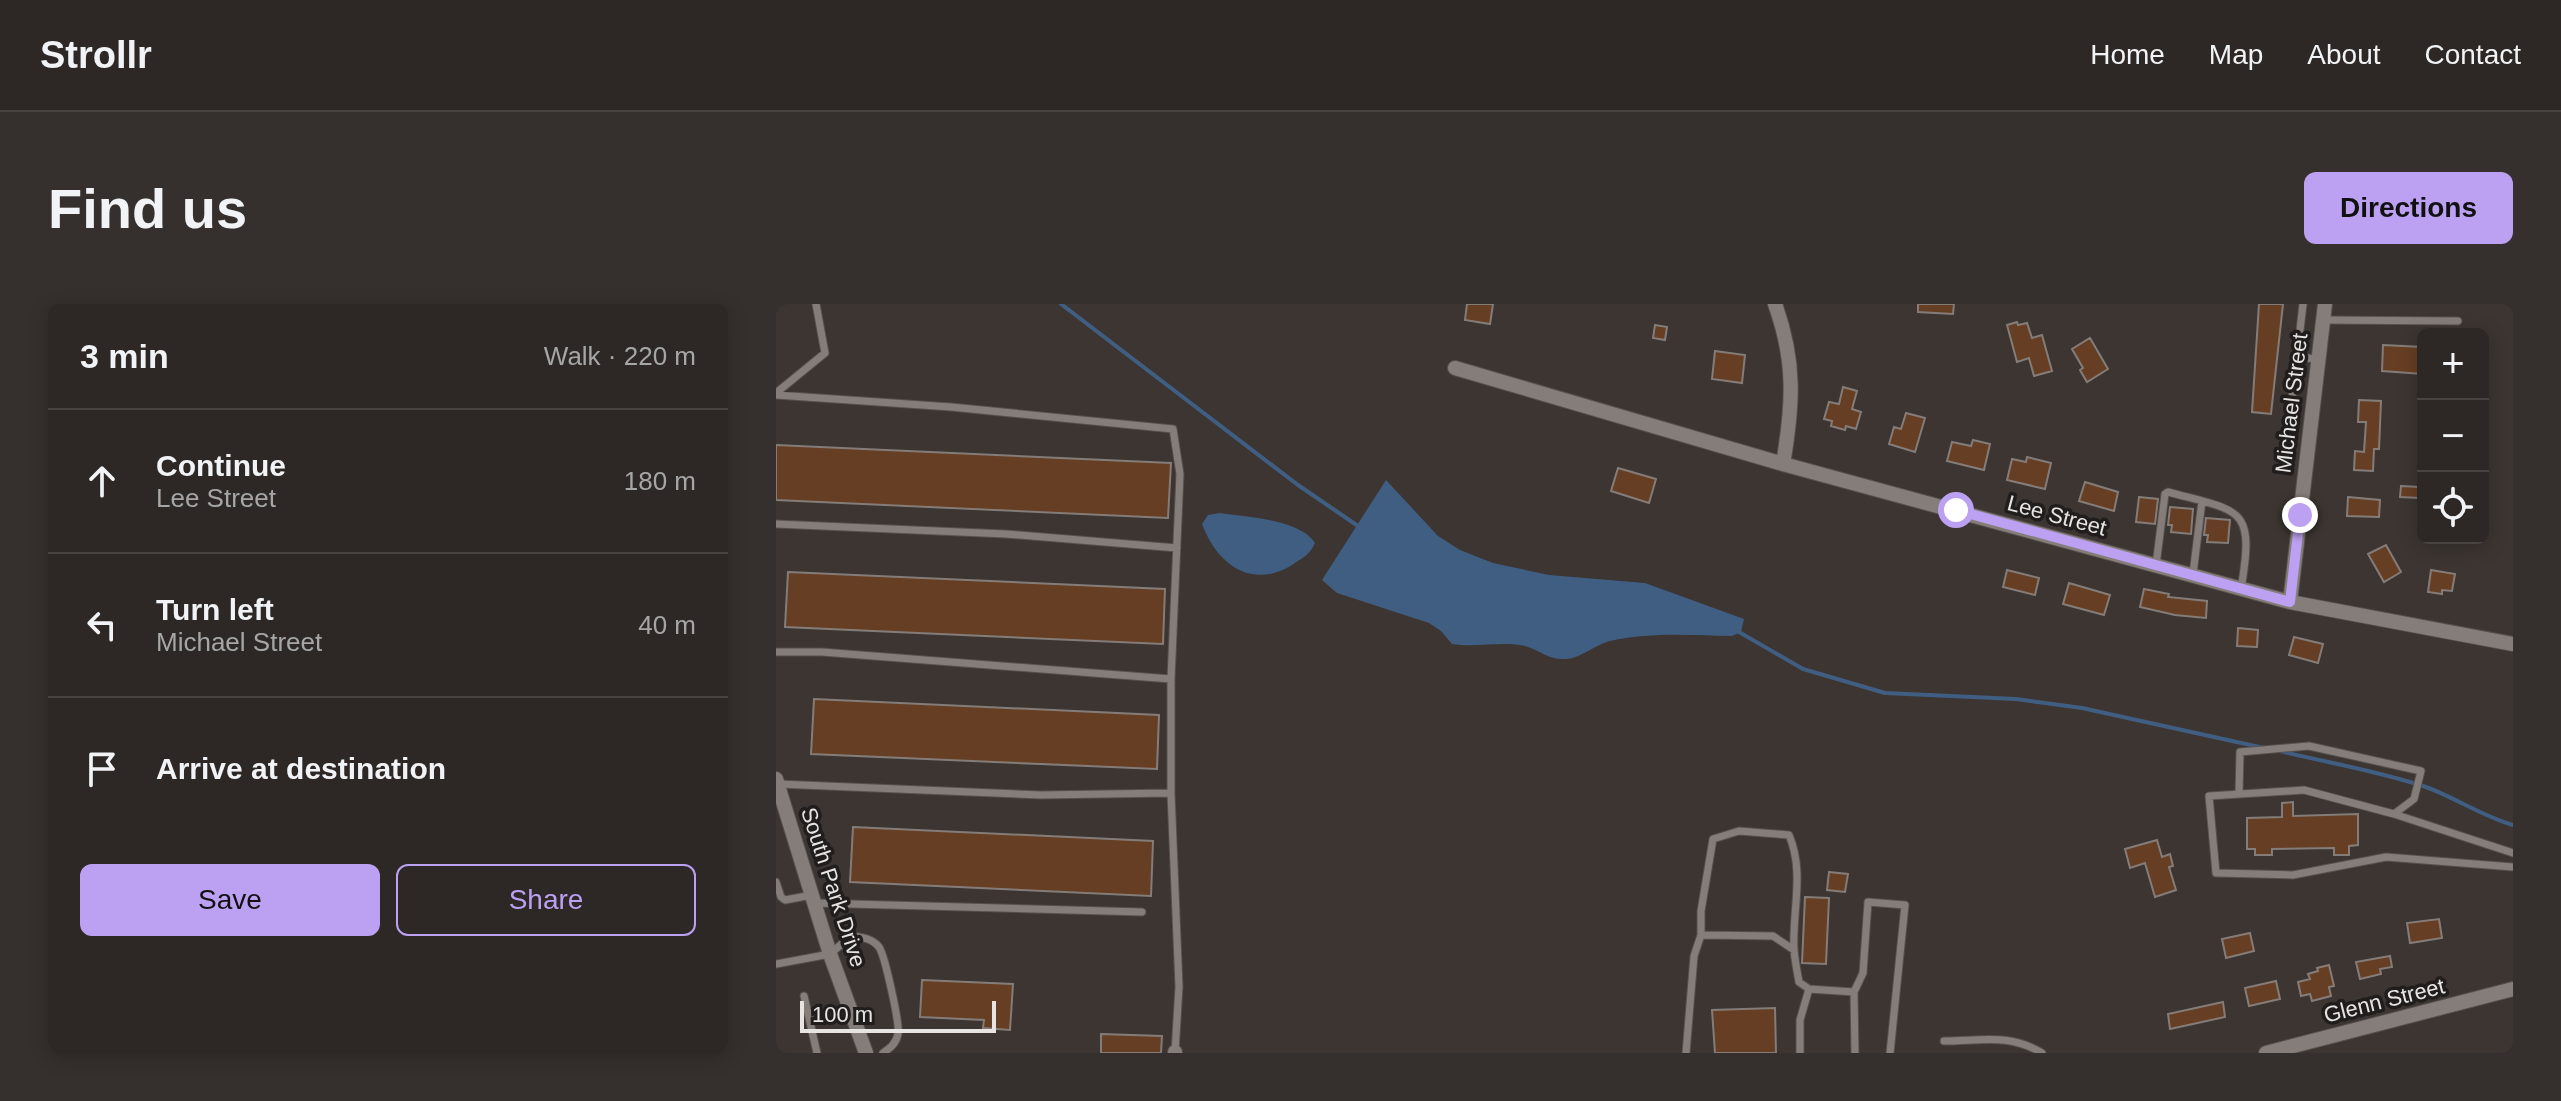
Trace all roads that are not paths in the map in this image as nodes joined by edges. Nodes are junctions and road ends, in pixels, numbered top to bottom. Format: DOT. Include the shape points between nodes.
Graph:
graph roads {
  1 [pos="816,304"];
  2 [pos="1775,304"];
  3 [pos="2303,304"];
  4 [pos="2325,304"];
  5 [pos="2323,320"];
  6 [pos="2458,321"];
  7 [pos="2297,356"];
  8 [pos="2319,360"];
  9 [pos="1455,368"];
  10 [pos="776,394"];
  11 [pos="2290,416"];
  12 [pos="1783,464"];
  13 [pos="2202,501"];
  14 [pos="776,524"];
  15 [pos="1177,548"];
  16 [pos="2156,565"];
  17 [pos="2193,575"];
  18 [pos="2241,589"];
  19 [pos="2290,602"];
  20 [pos="2513,644"];
  21 [pos="776,652"];
  22 [pos="1171,679"];
  23 [pos="777,781"];
  24 [pos="1171,793"];
  25 [pos="2239,794"];
  26 [pos="2394,814"];
  27 [pos="2513,853"];
  28 [pos="2513,867"];
  29 [pos="776,882"];
  30 [pos="813,899"];
  31 [pos="1142,912"];
  32 [pos="1701,935"];
  33 [pos="1794,950"];
  34 [pos="830,954"];
  35 [pos="776,964"];
  36 [pos="1809,989"];
  37 [pos="2513,989"];
  38 [pos="1854,992"];
  39 [pos="804,996"];
  40 [pos="1944,1041"];
  41 [pos="817,1053"];
  42 [pos="866,1053"];
  43 [pos="883,1053"];
  44 [pos="1175,1053"];
  45 [pos="1686,1053"];
  46 [pos="1800,1053"];
  47 [pos="1855,1053"];
  48 [pos="1890,1053"];
  49 [pos="2042,1053"];
  50 [pos="2266,1053"];
  1 -- 10 [label="lane" via="825,353"];
  2 -- 12 [label="street" via="1793,388"];
  3 -- 7 [label="lane"];
  4 -- 5 [label="street, Michael Street"];
  5 -- 6 [label="lane"];
  5 -- 8 [label="street, Michael Street"];
  7 -- 8 [label="lane"];
  7 -- 11 [label="lane"];
  8 -- 19 [label="street, Michael Street"];
  9 -- 12 [label="street, Lee Street"];
  10 -- 15 [label="lane" via="1173,429 1180,474"];
  12 -- 16 [label="street, Lee Street"];
  13 -- 16 [label="lane" via="2165,494"];
  13 -- 17 [label="lane"];
  13 -- 18 [label="lane" via="2222,506 2244,525"];
  14 -- 15 [label="lane"];
  15 -- 22 [label="lane"];
  16 -- 17 [label="street, Lee Street"];
  17 -- 18 [label="street, Lee Street"];
  18 -- 19 [label="street, Lee Street"];
  19 -- 20 [label="street, Lee Street"];
  21 -- 22 [label="lane"];
  22 -- 24 [label="lane"];
  23 -- 24 [label="lane" via="1041,795"];
  23 -- 30 [label="street, South Park Drive"];
  24 -- 44 [label="lane" via="1179,987"];
  25 -- 26 [label="lane" via="2304,790"];
  25 -- 26 [label="lane" via="2240,752 2309,746 2421,771 2414,799"];
  25 -- 28 [label="lane" via="2209,796 2216,873 2293,875 2386,857"];
  26 -- 27 [label="lane"];
  29 -- 30 [label="lane" via="785,900"];
  30 -- 31 [label="lane"];
  30 -- 34 [label="street, South Park Drive"];
  32 -- 33 [label="lane" via="1773,936"];
  32 -- 33 [label="lane" via="1713,839 1739,831 1789,835 1798,873"];
  32 -- 45 [label="lane" via="1694,956"];
  33 -- 36 [label="lane" via="1799,982"];
  34 -- 35 [label="lane"];
  34 -- 42 [label="street, South Park Drive"];
  34 -- 43 [label="lane" via="851,936 871,940 880,949 899,1024 898,1037"];
  36 -- 38 [label="lane"];
  36 -- 46 [label="lane" via="1800,1020"];
  37 -- 50 [label="street, Glenn Street"];
  38 -- 47 [label="lane"];
  38 -- 48 [label="lane" via="1863,973 1868,902 1905,905"];
  39 -- 41 [label="lane"];
  40 -- 49 [label="lane" via="2005,1039"];
}
